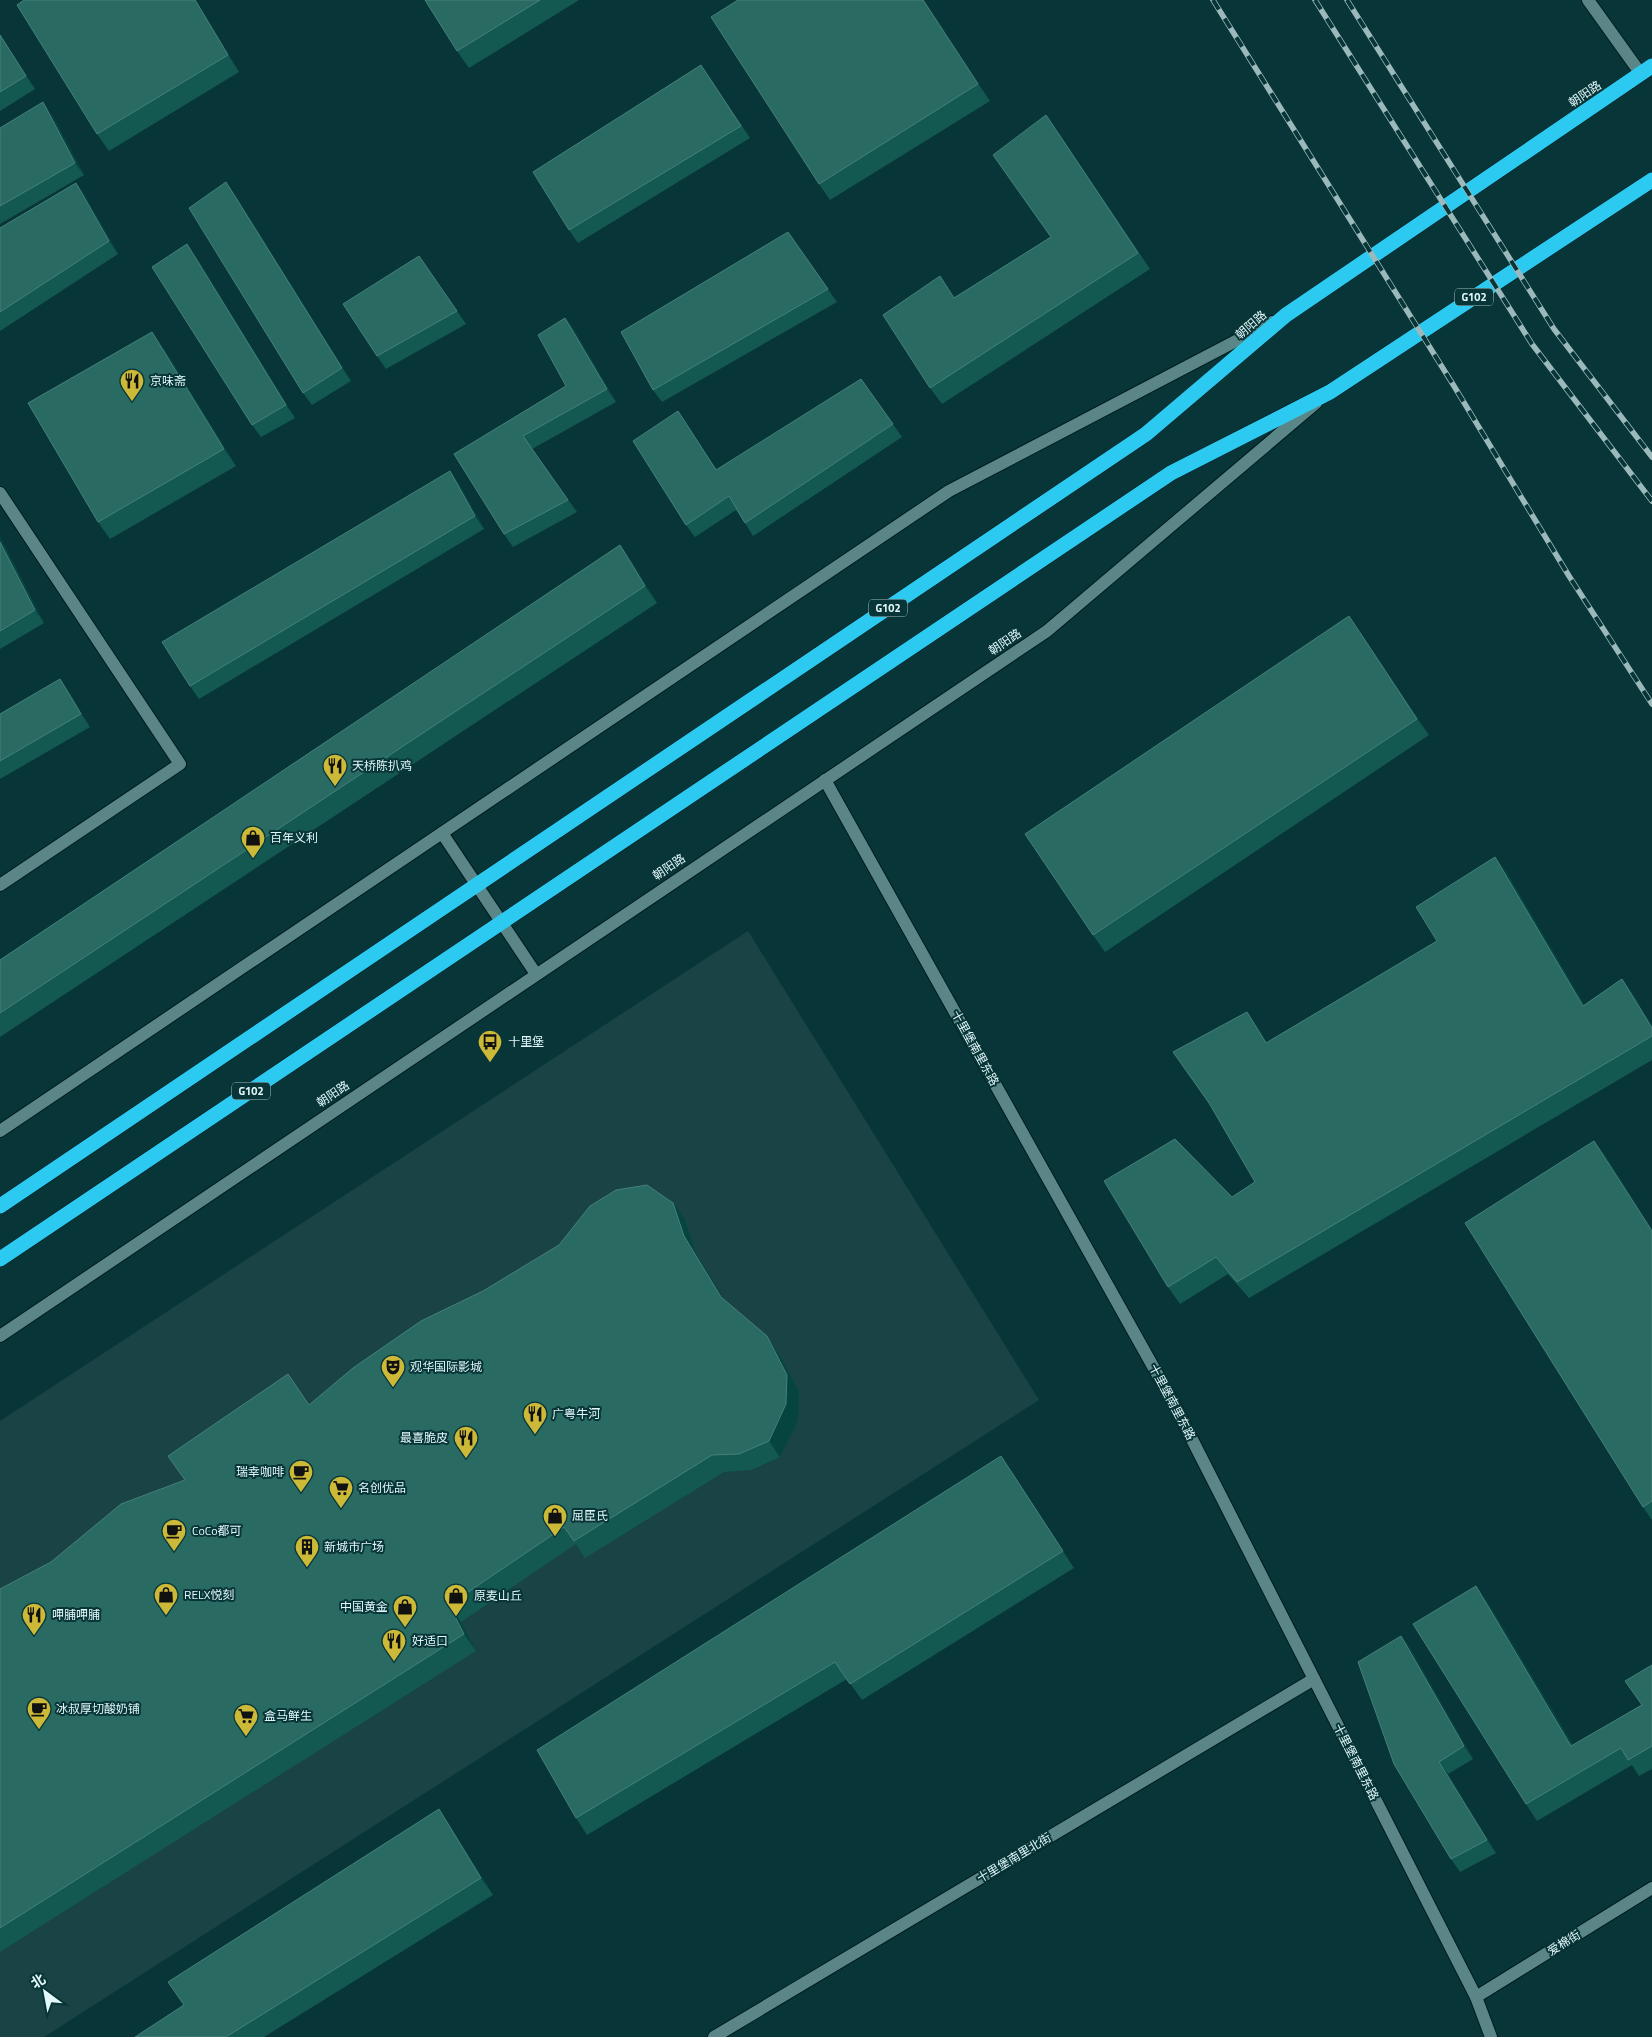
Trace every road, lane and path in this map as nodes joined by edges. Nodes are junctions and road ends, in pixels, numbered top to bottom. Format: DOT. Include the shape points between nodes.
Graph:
graph roads {
  1 [pos="1588,0"];
  2 [pos="1646,70"];
  3 [pos="1652,180"];
  4 [pos="1286,315"];
  5 [pos="1330,392"];
  6 [pos="0,493"];
  7 [pos="825,780"];
  8 [pos="442,833"];
  9 [pos="0,885"];
  10 [pos="477,885"];
  11 [pos="502,923"];
  12 [pos="536,974"];
  13 [pos="0,1131"];
  14 [pos="0,1206"];
  15 [pos="0,1258"];
  16 [pos="0,1336"];
  17 [pos="1314,1679"];
  18 [pos="1652,1888"];
  19 [pos="1476,1997"];
  20 [pos="714,2037"];
  21 [pos="1491,2037"];
  1 -- 2 [label="street"];
  2 -- 4 [label="highway, 朝阳路 / G102"];
  3 -- 5 [label="highway, 朝阳路 / G102"];
  4 -- 8 [label="street, 朝阳路" via="949,492"];
  4 -- 10 [label="highway, 朝阳路 / G102" via="1146,434"];
  5 -- 7 [label="street, 朝阳路" via="1047,631"];
  5 -- 11 [label="highway, 朝阳路 / G102" via="1171,473"];
  6 -- 9 [label="street" via="180,764"];
  7 -- 12 [label="street, 朝阳路"];
  7 -- 17 [label="street, 十里堡南里东路" via="1174,1404"];
  8 -- 10 [label="street"];
  8 -- 13 [label="street, 朝阳路"];
  10 -- 11 [label="street"];
  10 -- 14 [label="highway, 朝阳路 / G102"];
  11 -- 12 [label="street"];
  11 -- 15 [label="highway, 朝阳路 / G102"];
  12 -- 16 [label="street, 朝阳路"];
  17 -- 19 [label="street, 十里堡南里东路"];
  17 -- 20 [label="street, 十里堡南里北街"];
  18 -- 19 [label="street, 爱棉街"];
  19 -- 21 [label="street, 十里堡南里东路"];
}
